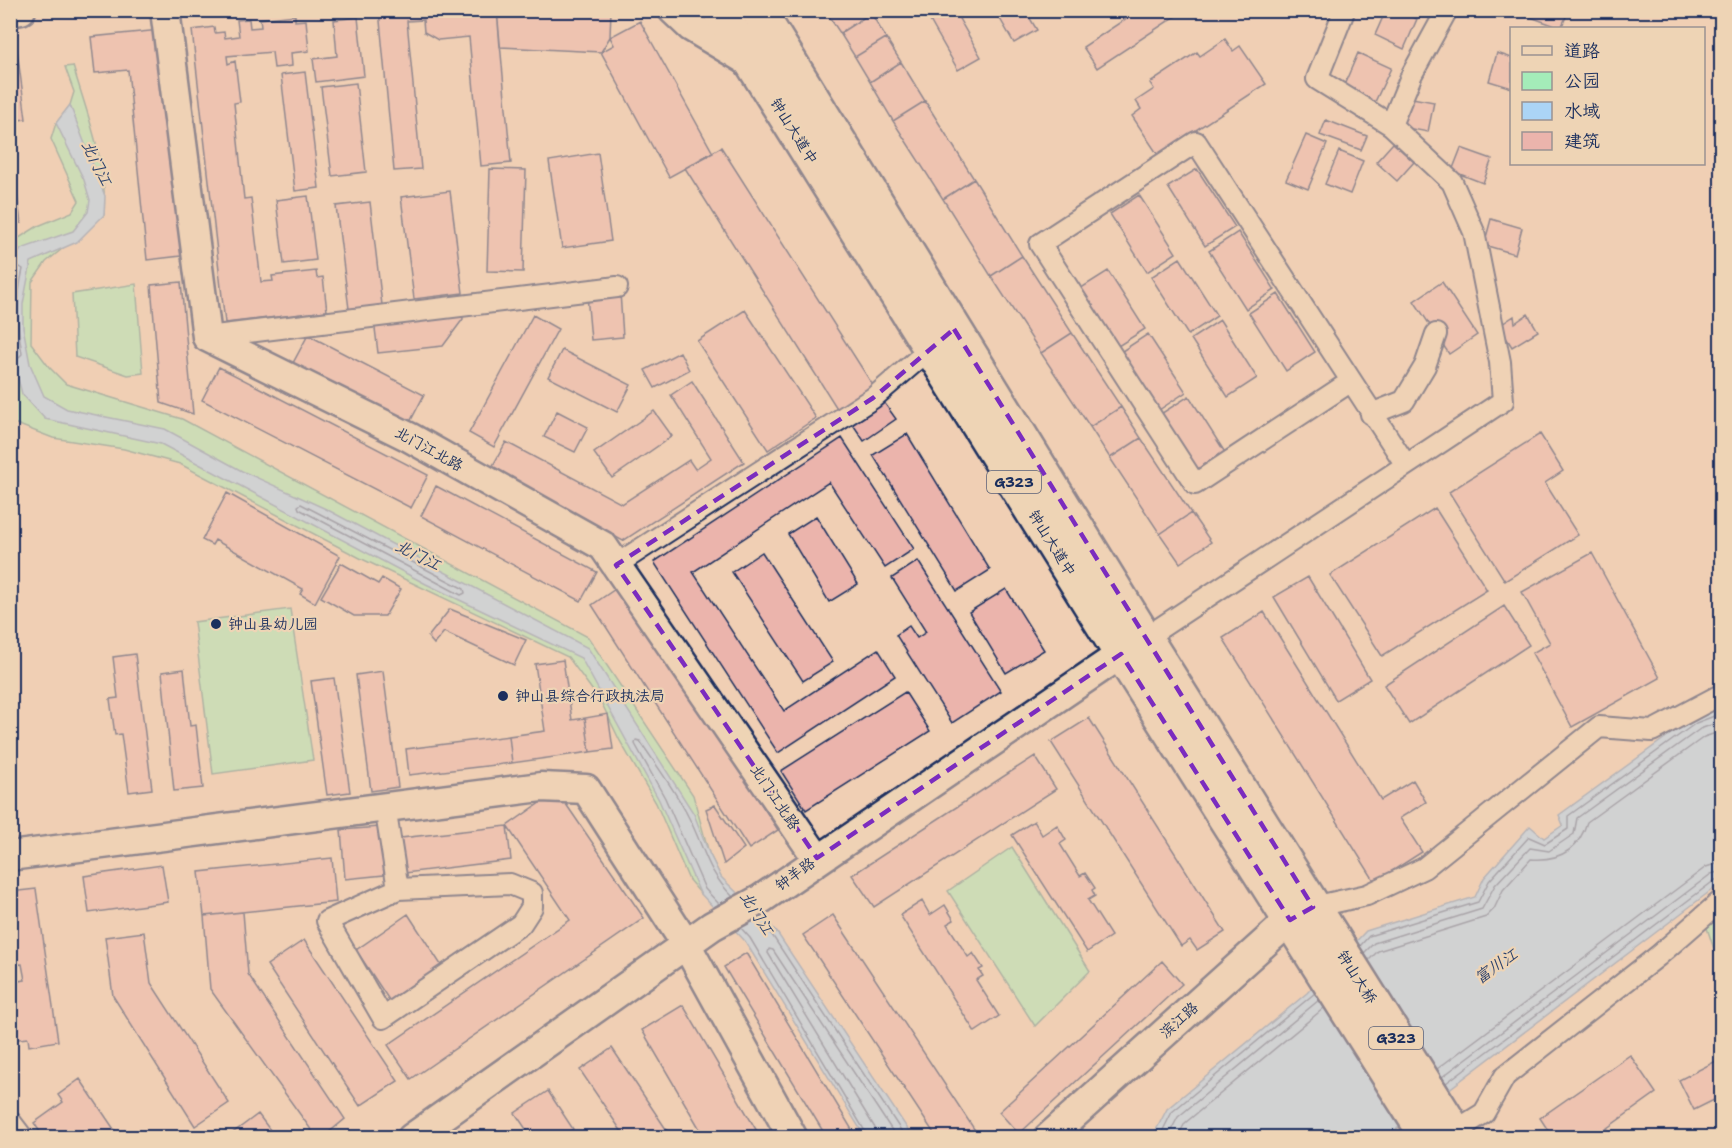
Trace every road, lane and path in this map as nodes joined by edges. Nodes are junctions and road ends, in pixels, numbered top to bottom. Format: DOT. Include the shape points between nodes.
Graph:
graph roads {
  1 [pos="21,10"];
  2 [pos="165,10"];
  3 [pos="673,10"];
  4 [pos="719,10"];
  5 [pos="758,10"];
  6 [pos="1447,10"];
  7 [pos="10,12"];
  8 [pos="1343,14"];
  9 [pos="774,26"];
  10 [pos="753,64"];
  11 [pos="1391,126"];
  12 [pos="617,287"];
  13 [pos="1436,334"];
  14 [pos="207,337"];
  15 [pos="942,338"];
  16 [pos="1350,382"];
  17 [pos="1371,414"];
  18 [pos="1406,465"];
  19 [pos="616,565"];
  20 [pos="1133,646"];
  21 [pos="1722,694"];
  22 [pos="385,807"];
  23 [pos="10,856"];
  24 [pos="817,858"];
  25 [pos="398,889"];
  26 [pos="1722,900"];
  27 [pos="1301,914"];
  28 [pos="1321,945"];
  29 [pos="687,946"];
  30 [pos="10,1121"];
  31 [pos="1448,1135"];
  32 [pos="23,1137"];
  33 [pos="412,1137"];
  34 [pos="793,1137"];
  35 [pos="1048,1137"];
  1 -- 7 [label="street"];
  2 -- 14 [label="street"];
  3 -- 10 [label="street" via="690,27"];
  4 -- 10 [label="highway, 钟山大道中 / G323"];
  5 -- 9 [label="highway, 钟山大道中 / G323"];
  6 -- 11 [label="street" via="1412,74"];
  8 -- 11 [label="street" via="1317,79"];
  9 -- 15 [label="highway, 钟山大道中 / G323"];
  10 -- 15 [label="highway, 钟山大道中 / G323"];
  11 -- 18 [label="street" via="1452,182 1474,232 1500,362 1503,401"];
  12 -- 14 [label="street"];
  13 -- 17 [label="street" via="1425,366 1404,401"];
  14 -- 19 [label="street, 北门江北路" via="409,437 603,546"];
  15 -- 19 [label="street" via="873,398"];
  15 -- 20 [label="highway, 钟山大道中 / G323"];
  16 -- 16 [label="street" via="1196,142 1040,244 1196,484"];
  16 -- 17 [label="street"];
  17 -- 18 [label="street"];
  18 -- 20 [label="street"];
  19 -- 24 [label="street, 北门江北路"];
  20 -- 24 [label="street, 钟羊路"];
  20 -- 27 [label="highway, 钟山大道中 / G323"];
  21 -- 27 [label="street" via="1652,730 1599,727 1424,868 1367,895"];
  22 -- 23 [label="street"];
  22 -- 25 [label="street"];
  22 -- 29 [label="street" via="541,787 586,789"];
  24 -- 29 [label="street, 钟羊路"];
  25 -- 25 [label="street" via="510,884 532,893 532,907 521,924 382,1018 327,921"];
  26 -- 31 [label="street" via="1658,956 1505,1076 1484,1113"];
  27 -- 28 [label="highway, 钟山大道中 / G323"];
  27 -- 35 [label="street, 滨江路"];
  28 -- 31 [label="highway, 钟山大桥 / G323"];
  29 -- 33 [label="street, 钟羊路"];
  29 -- 34 [label="street"];
  30 -- 32 [label="street"];
}
